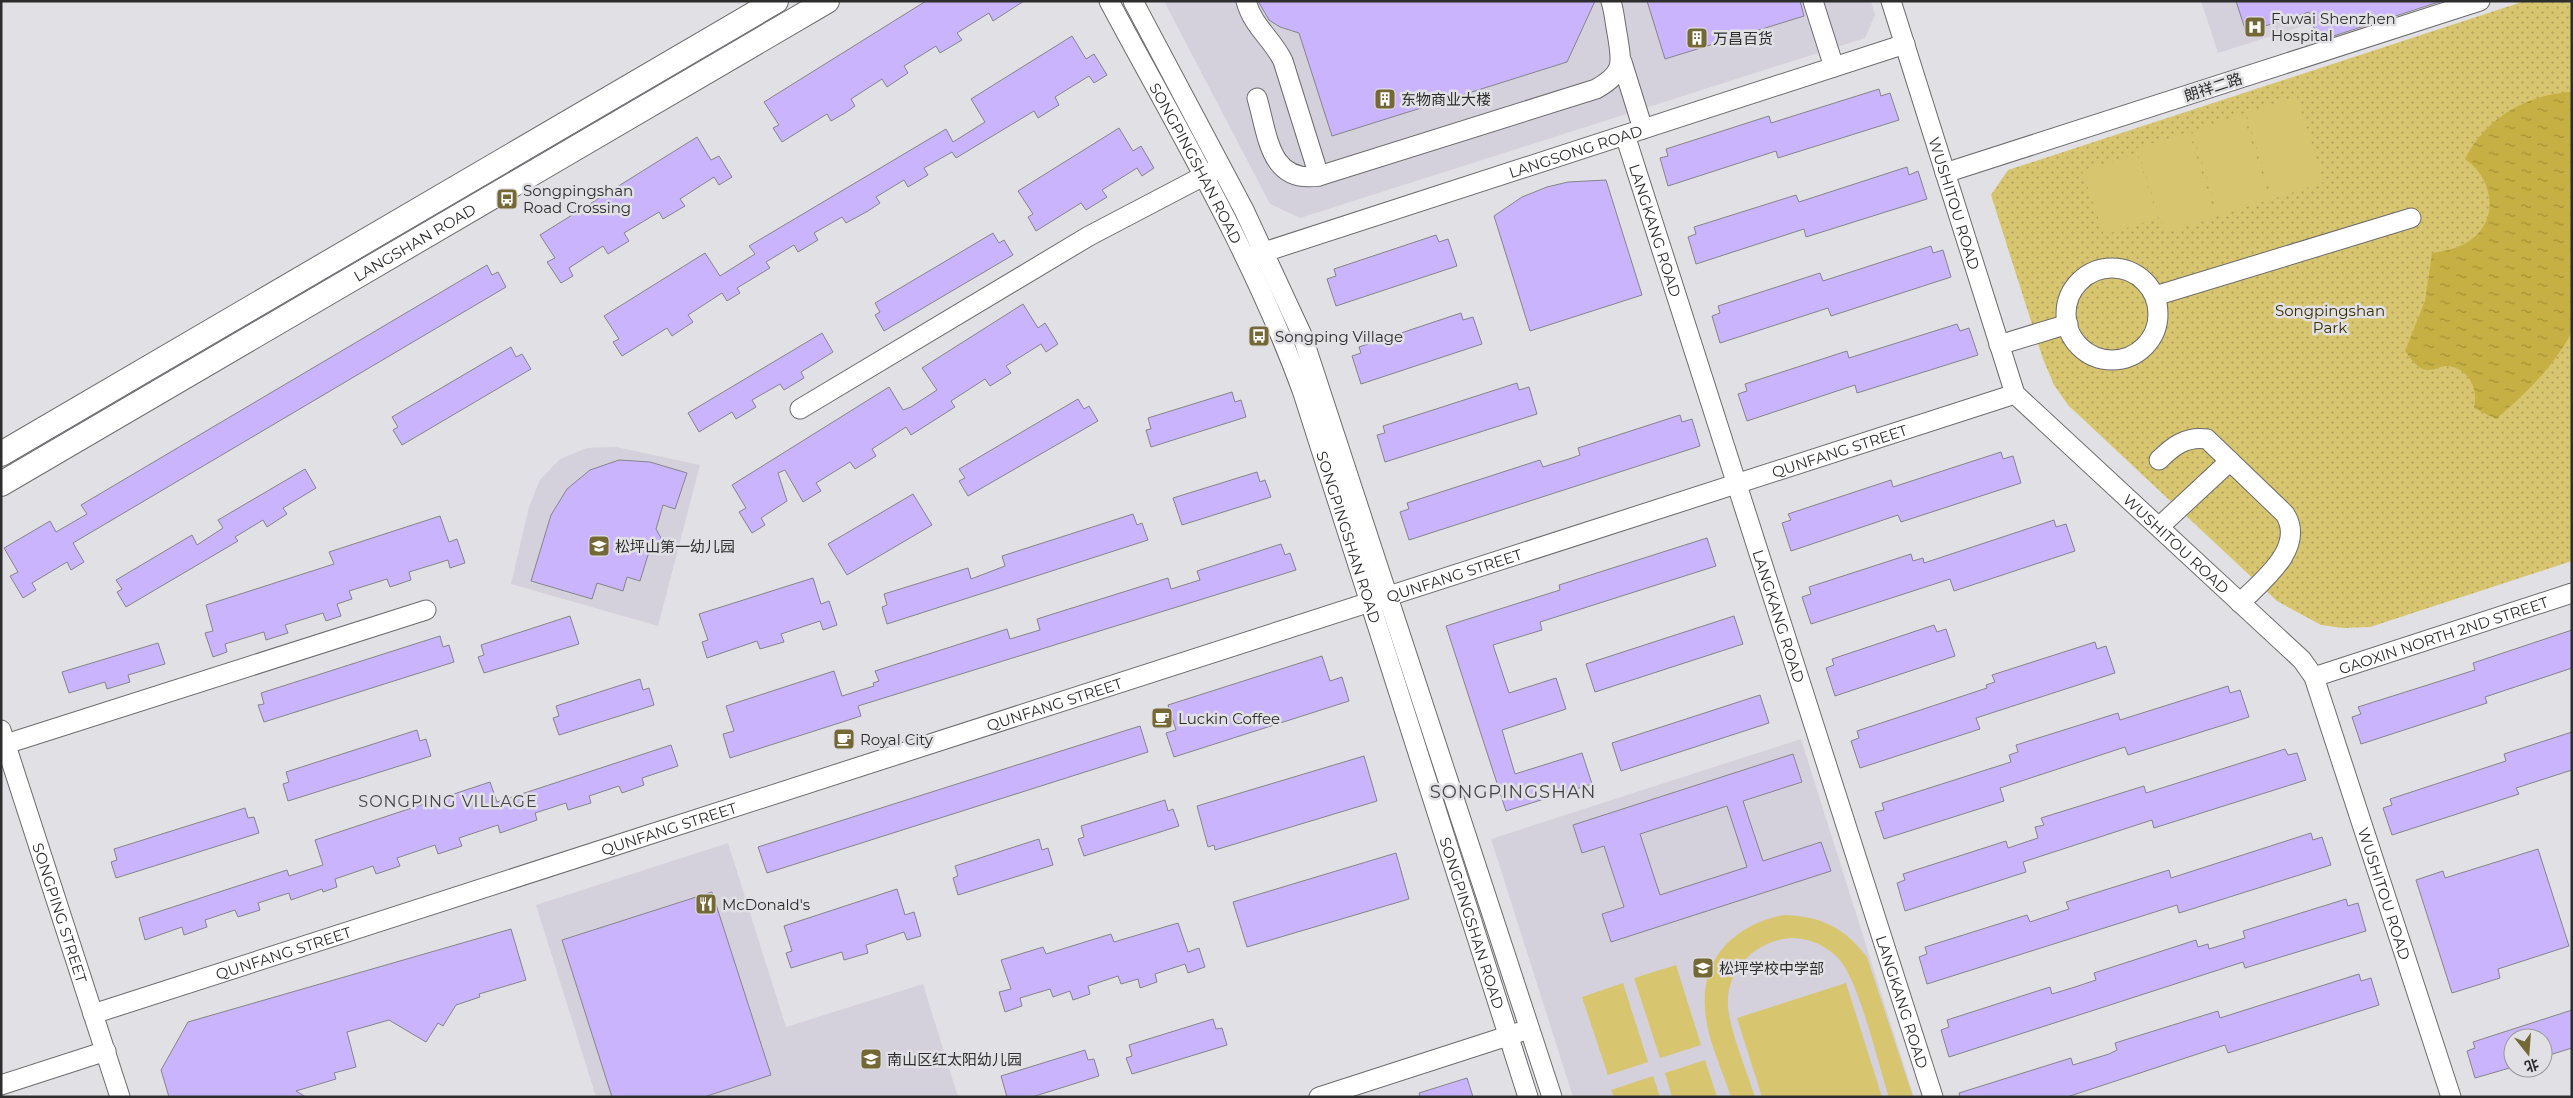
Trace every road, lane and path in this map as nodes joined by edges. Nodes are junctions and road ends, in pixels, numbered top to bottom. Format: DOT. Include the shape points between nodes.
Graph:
graph roads {
  1 [pos="776,1"];
  2 [pos="827,1"];
  3 [pos="1109,1"];
  4 [pos="1133,1"];
  5 [pos="1246,1"];
  6 [pos="1611,1"];
  7 [pos="1813,1"];
  8 [pos="1891,1"];
  9 [pos="2480,1"];
  10 [pos="1905,44"];
  11 [pos="1622,62"];
  12 [pos="1834,67"];
  13 [pos="1257,98"];
  14 [pos="1643,129"];
  15 [pos="1625,135"];
  16 [pos="1221,166"];
  17 [pos="1946,173"];
  18 [pos="1203,176"];
  19 [pos="1319,176"];
  20 [pos="2412,218"];
  21 [pos="1264,252"];
  22 [pos="1246,258"];
  23 [pos="2155,296"];
  24 [pos="2068,324"];
  25 [pos="1999,345"];
  26 [pos="2015,394"];
  27 [pos="800,409"];
  28 [pos="1,454"];
  29 [pos="2159,460"];
  30 [pos="2230,461"];
  31 [pos="1737,483"];
  32 [pos="1,484"];
  33 [pos="2159,526"];
  34 [pos="2572,593"];
  35 [pos="1389,596"];
  36 [pos="1370,602"];
  37 [pos="2240,603"];
  38 [pos="426,610"];
  39 [pos="2314,677"];
  40 [pos="4,737"];
  41 [pos="93,1014"];
  42 [pos="1531,1029"];
  43 [pos="1509,1036"];
  44 [pos="106,1051"];
  45 [pos="1,1085"];
  46 [pos="120,1097"];
  47 [pos="1319,1097"];
  48 [pos="1528,1097"];
  49 [pos="1552,1097"];
  50 [pos="1933,1097"];
  51 [pos="2451,1097"];
  1 -- 28 [label="main road, LANGSHAN ROAD"];
  2 -- 32 [label="main road, LANGSHAN ROAD"];
  3 -- 18 [label="street, SONGPINGSHAN ROAD"];
  4 -- 16 [label="street, SONGPINGSHAN ROAD"];
  5 -- 19 [label="street" via="1252,19 1283,61"];
  6 -- 11 [label="street"];
  7 -- 12 [label="street"];
  8 -- 10 [label="street, WUSHITOU ROAD"];
  9 -- 17 [label="street, 朗祥二路"];
  10 -- 12 [label="street, LANGSONG ROAD"];
  10 -- 17 [label="street, WUSHITOU ROAD"];
  11 -- 14 [label="street"];
  11 -- 19 [label="street" via="1617,74 1596,89"];
  12 -- 14 [label="street, LANGSONG ROAD"];
  13 -- 19 [label="street" via="1275,157 1283,169 1297,177"];
  14 -- 15 [label="street, LANGSONG ROAD"];
  15 -- 21 [label="street, LANGSONG ROAD"];
  15 -- 31 [label="street, LANGKANG ROAD"];
  16 -- 18 [label="street"];
  16 -- 21 [label="street, SONGPINGSHAN ROAD"];
  17 -- 25 [label="street, WUSHITOU ROAD"];
  18 -- 22 [label="street, SONGPINGSHAN ROAD"];
  18 -- 27 [label="street" via="1089,236"];
  20 -- 23 [label="street"];
  21 -- 22 [label="street, LANGSONG ROAD"];
  21 -- 35 [label="street, SONGPINGSHAN ROAD" via="1302,335"];
  22 -- 36 [label="street, SONGPINGSHAN ROAD" via="1296,375"];
  23 -- 24 [label="street" via="2134,273 2119,268 2103,269 2076,285 2068,299"];
  23 -- 24 [label="street" via="2157,326 2146,345 2128,357 2114,360 2086,352 2076,343"];
  24 -- 25 [label="street"];
  25 -- 26 [label="street, WUSHITOU ROAD"];
  26 -- 31 [label="street, QUNFANG STREET"];
  26 -- 33 [label="street, WUSHITOU ROAD"];
  29 -- 30 [label="street" via="2181,442 2195,437 2207,440"];
  30 -- 33 [label="street"];
  30 -- 37 [label="street" via="2286,514 2292,535 2280,563"];
  31 -- 35 [label="street, QUNFANG STREET"];
  31 -- 50 [label="street, LANGKANG ROAD"];
  33 -- 37 [label="street, WUSHITOU ROAD"];
  34 -- 39 [label="street, GAOXIN NORTH 2ND STREET"];
  35 -- 36 [label="street, QUNFANG STREET"];
  35 -- 42 [label="street, SONGPINGSHAN ROAD"];
  36 -- 41 [label="street, QUNFANG STREET"];
  36 -- 43 [label="street, SONGPINGSHAN ROAD"];
  37 -- 39 [label="street, WUSHITOU ROAD" via="2302,660"];
  38 -- 40 [label="street"];
  39 -- 51 [label="street, WUSHITOU ROAD"];
  40 -- 41 [label="street, SONGPING STREET"];
  41 -- 44 [label="street, SONGPING STREET"];
  42 -- 43 [label="street"];
  42 -- 49 [label="street, SONGPINGSHAN ROAD"];
  43 -- 47 [label="street"];
  43 -- 48 [label="street, SONGPINGSHAN ROAD"];
  44 -- 45 [label="street"];
  44 -- 46 [label="street, SONGPING STREET"];
}
